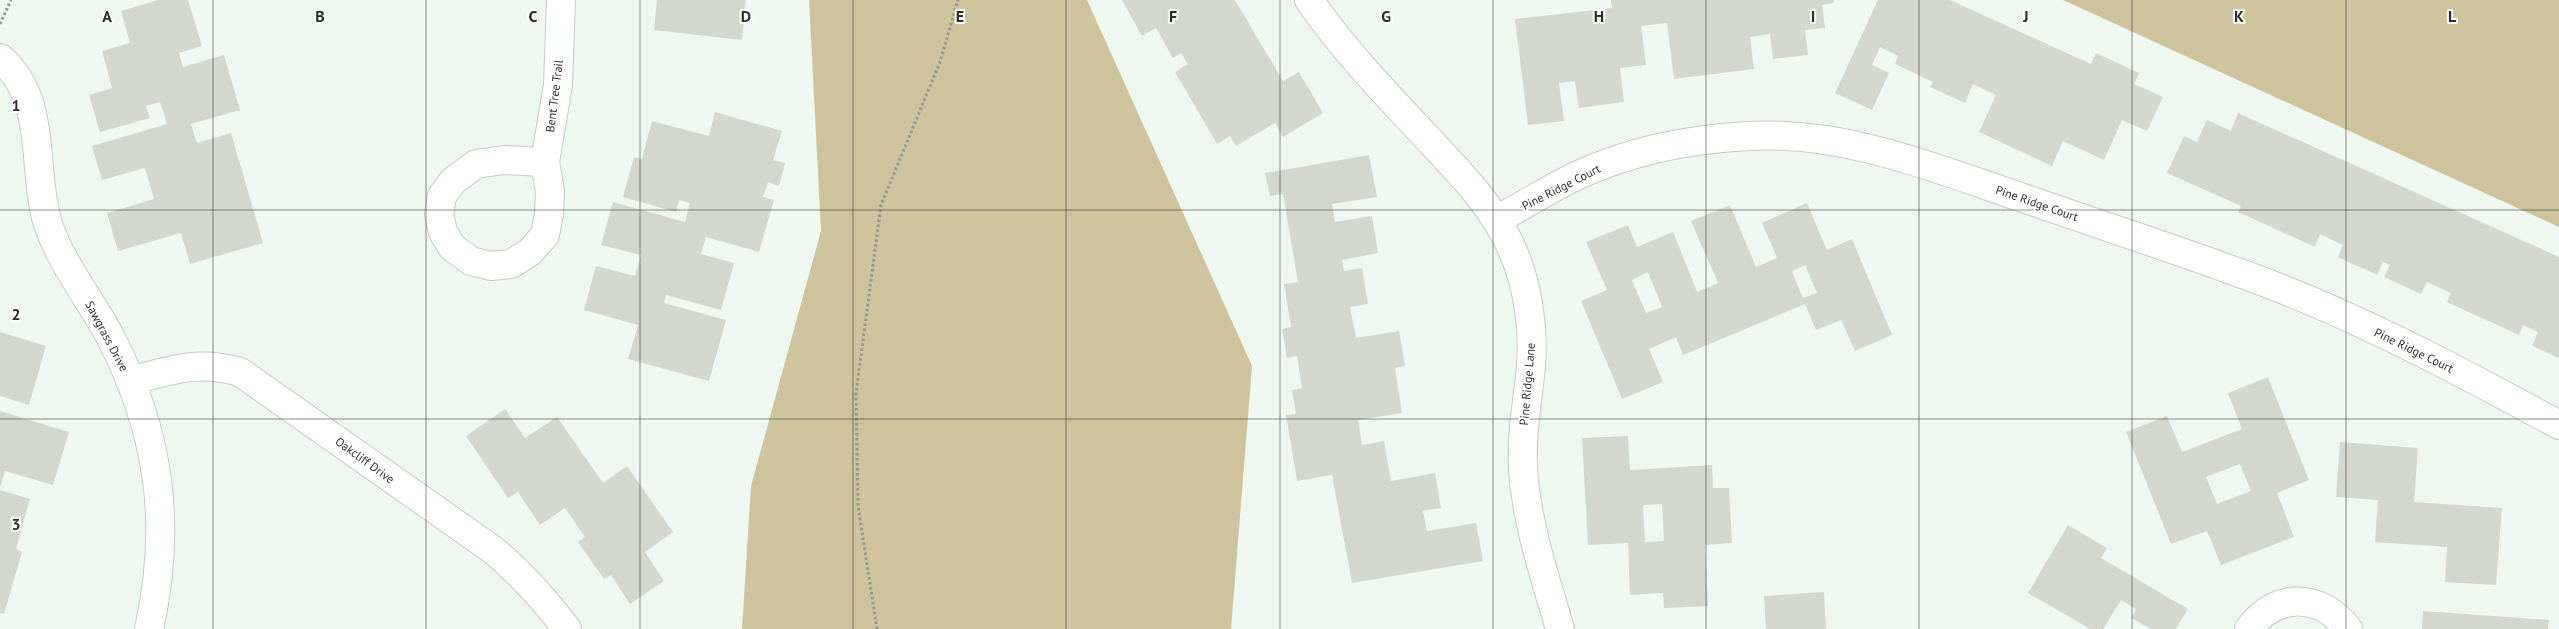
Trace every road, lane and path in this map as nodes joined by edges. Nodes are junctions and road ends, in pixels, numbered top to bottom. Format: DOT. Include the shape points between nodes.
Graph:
graph roads {
  1 [pos="11,0"];
  2 [pos="561,0"];
  3 [pos="958,0"];
  4 [pos="1310,0"];
  5 [pos="0,24"];
  6 [pos="0,58"];
  7 [pos="544,162"];
  8 [pos="1496,220"];
  9 [pos="130,381"];
  10 [pos="2559,424"];
  11 [pos="150,629"];
  12 [pos="567,629"];
  13 [pos="877,629"];
  14 [pos="1560,629"];
  15 [pos="2249,629"];
  16 [pos="2348,629"];
  1 -- 5 [label="path"];
  2 -- 7 [label="street, Bent Tree Trail" via="558,84"];
  3 -- 13 [label="path" via="940,62 881,205 858,383 858,506"];
  4 -- 8 [label="street, Pine Ridge Lane" via="1356,61 1473,187"];
  6 -- 9 [label="street, Sawgrass Drive" via="24,88 32,110 43,205 58,250 111,339"];
  7 -- 7 [label="street, Bent Tree Trail" via="504,160 476,164 453,181 442,196 438,214 452,247 471,261 491,266 511,264 530,252 545,235 550,214 550,191"];
  8 -- 10 [label="street, Pine Ridge Court" via="1577,176 1624,158 1690,141 1804,136 1845,143 1975,182 2284,290 2445,365"];
  8 -- 14 [label="street, Pine Ridge Lane" via="1516,259 1530,320 1531,366 1523,469 1534,534"];
  9 -- 11 [label="street, Sawgrass Drive" via="151,442 162,517"];
  9 -- 12 [label="street, Oakcliff Drive" via="184,367 216,365 240,372 499,555 538,591"];
  15 -- 16 [label="street" via="2264,613 2282,604 2302,602 2322,606 2339,617"];
}
